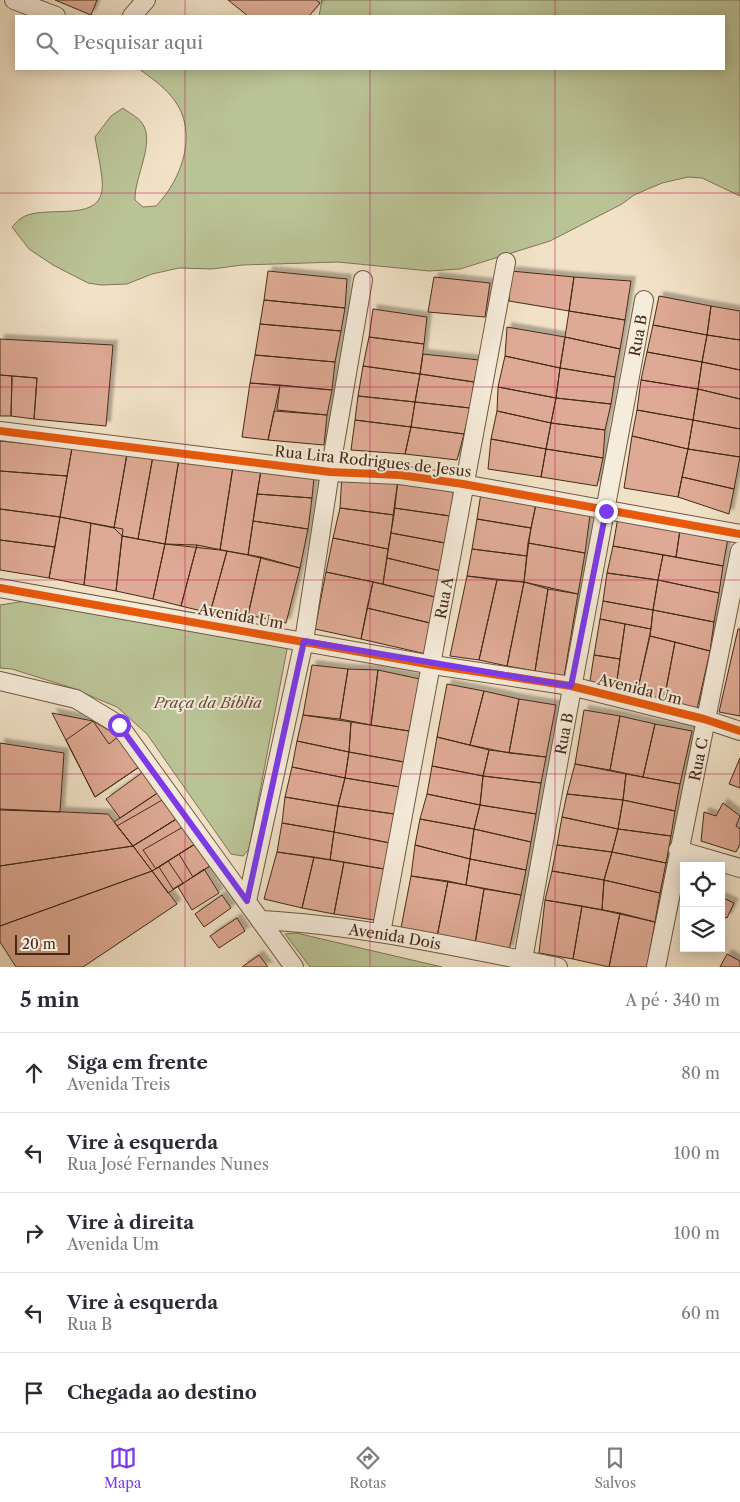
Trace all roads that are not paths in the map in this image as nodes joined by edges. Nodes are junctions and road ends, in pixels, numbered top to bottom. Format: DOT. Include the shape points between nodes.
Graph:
graph roads {
  1 [pos="14,0"];
  2 [pos="146,0"];
  3 [pos="53,15"];
  4 [pos="133,15"];
  5 [pos="506,262"];
  6 [pos="363,280"];
  7 [pos="644,300"];
  8 [pos="0,431"];
  9 [pos="330,472"];
  10 [pos="463,484"];
  11 [pos="606,511"];
  12 [pos="740,534"];
  13 [pos="740,551"];
  14 [pos="0,588"];
  15 [pos="304,641"];
  16 [pos="433,665"];
  17 [pos="0,682"];
  18 [pos="571,686"];
  19 [pos="704,719"];
  20 [pos="740,731"];
  21 [pos="678,850"];
  22 [pos="740,868"];
  23 [pos="247,901"];
  24 [pos="260,920"];
  25 [pos="381,933"];
  26 [pos="500,956"];
  27 [pos="523,960"];
  28 [pos="294,967"];
  29 [pos="481,967"];
  30 [pos="558,967"];
  31 [pos="656,967"];
  1 -- 3 [label="street"];
  2 -- 4 [label="street"];
  5 -- 10 [label="street, Rua A"];
  6 -- 9 [label="street"];
  7 -- 11 [label="street, Rua B"];
  8 -- 9 [label="street, Rua Lira Rodrigues de Jesus"];
  9 -- 10 [label="street, Rua Lira Rodrigues de Jesus" via="400,475"];
  9 -- 15 [label="street"];
  10 -- 11 [label="street, Rua Lira Rodrigues de Jesus" via="593,506"];
  10 -- 16 [label="street, Rua A"];
  11 -- 12 [label="street, Rua Lira Rodrigues de Jesus"];
  11 -- 18 [label="street, Rua B"];
  13 -- 19 [label="street, Rua C"];
  14 -- 15 [label="street, Avenida Um"];
  15 -- 16 [label="street, Avenida Um"];
  15 -- 23 [label="street"];
  16 -- 18 [label="street, Avenida Um"];
  16 -- 25 [label="street, Rua A"];
  17 -- 23 [label="street" via="76,699 119,725"];
  18 -- 19 [label="street, Avenida Um"];
  18 -- 27 [label="street, Rua B"];
  19 -- 20 [label="street, Avenida Um"];
  19 -- 21 [label="street, Rua C"];
  21 -- 22 [label="street"];
  21 -- 31 [label="street, Rua C"];
  23 -- 24 [label="street"];
  24 -- 25 [label="street, Avenida Dois"];
  24 -- 28 [label="street"];
  25 -- 26 [label="street, Avenida Dois"];
  26 -- 27 [label="street, Avenida Dois"];
  26 -- 29 [label="street"];
  27 -- 30 [label="street, Avenida Dois"];
}
